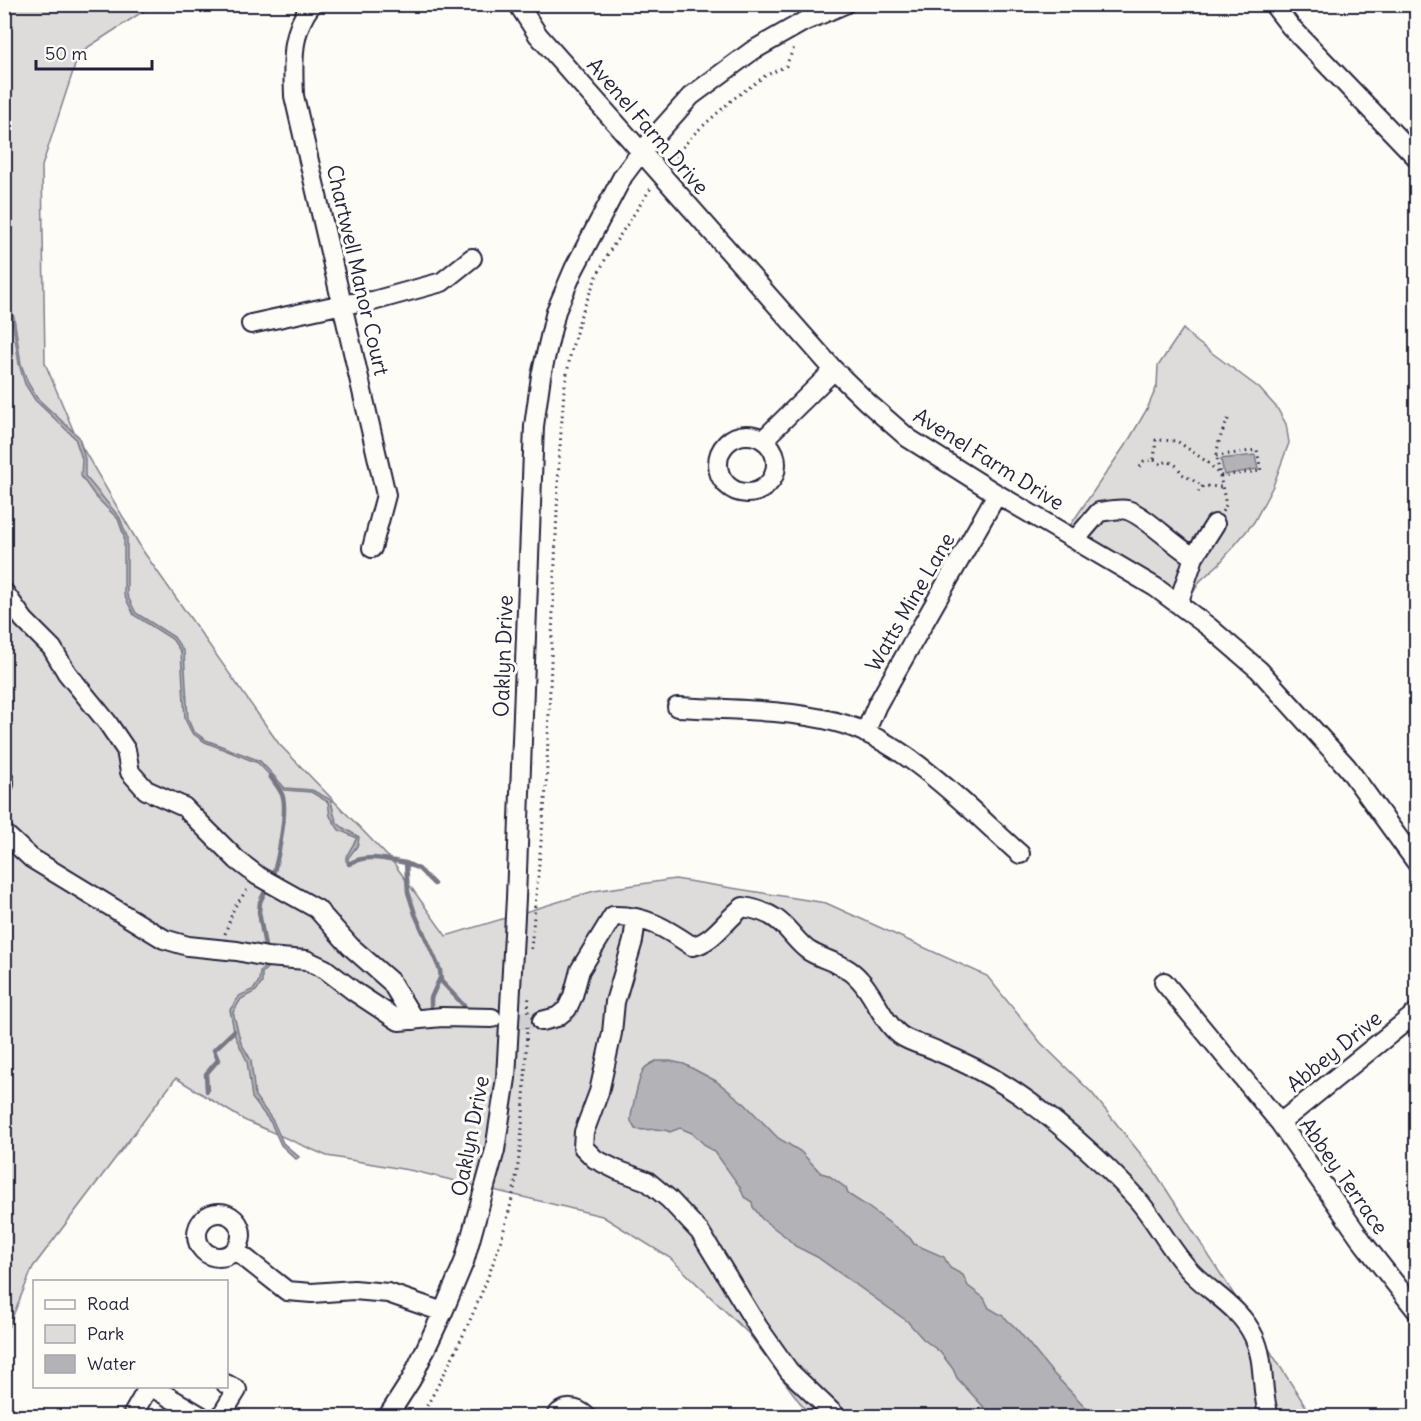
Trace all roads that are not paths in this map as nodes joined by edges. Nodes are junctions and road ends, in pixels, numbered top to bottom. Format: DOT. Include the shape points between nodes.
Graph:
graph roads {
  1 [pos="312,4"];
  2 [pos="518,4"];
  3 [pos="845,4"];
  4 [pos="1274,4"];
  5 [pos="641,152"];
  6 [pos="1416,157"];
  7 [pos="472,258"];
  8 [pos="343,304"];
  9 [pos="251,324"];
  10 [pos="834,370"];
  11 [pos="763,440"];
  12 [pos="997,494"];
  13 [pos="1215,524"];
  14 [pos="1075,540"];
  15 [pos="372,548"];
  16 [pos="1194,557"];
  17 [pos="4,592"];
  18 [pos="1178,604"];
  19 [pos="677,707"];
  20 [pos="865,733"];
  21 [pos="4,832"];
  22 [pos="1020,854"];
  23 [pos="1416,862"];
  24 [pos="636,919"];
  25 [pos="1164,982"];
  26 [pos="1416,1013"];
  27 [pos="492,1017"];
  28 [pos="414,1020"];
  29 [pos="532,1020"];
  30 [pos="1280,1123"];
  31 [pos="235,1251"];
  32 [pos="1416,1310"];
  33 [pos="443,1312"];
  34 [pos="228,1385"];
  35 [pos="148,1388"];
  36 [pos="152,1388"];
  37 [pos="132,1416"];
  38 [pos="201,1416"];
  39 [pos="221,1416"];
  40 [pos="388,1416"];
  41 [pos="556,1416"];
  42 [pos="586,1416"];
  43 [pos="836,1416"];
  44 [pos="1269,1416"];
  1 -- 8 [label="street, Chartwell Manor Court" via="296,32 292,55 294,96"];
  2 -- 5 [label="street, Avenel Farm Drive" via="538,35"];
  3 -- 5 [label="street, Oaklyn Drive" via="753,51 692,96"];
  4 -- 6 [label="street" via="1290,26"];
  5 -- 10 [label="street, Avenel Farm Drive"];
  5 -- 33 [label="street, Oaklyn Drive" via="623,176 574,269 556,310 541,376 534,426 506,1078 495,1150 464,1262"];
  7 -- 8 [label="street" via="442,282 373,301"];
  8 -- 9 [label="street"];
  8 -- 15 [label="street, Chartwell Manor Court" via="386,495"];
  10 -- 11 [label="street"];
  10 -- 12 [label="street, Avenel Farm Drive" via="908,438"];
  12 -- 14 [label="street, Avenel Farm Drive"];
  12 -- 20 [label="street, Watts Mine Lane" via="877,705"];
  13 -- 16 [label="street"];
  14 -- 16 [label="street" via="1099,512 1126,509"];
  14 -- 18 [label="street, Avenel Farm Drive"];
  16 -- 18 [label="street"];
  17 -- 28 [label="street" via="107,722 126,750 130,772 146,790 184,807 237,860 317,909 350,946 391,982"];
  18 -- 23 [label="street, Avenel Farm Drive" via="1259,670 1347,767"];
  19 -- 20 [label="street" via="791,714 838,722"];
  20 -- 22 [label="street" via="888,743 944,786"];
  21 -- 28 [label="street" via="31,858 164,939 188,946 306,960 399,1021"];
  24 -- 29 [label="street" via="613,916 580,970 567,1009 557,1017"];
  24 -- 43 [label="street" via="615,1002 599,1092 584,1132 583,1147 595,1159 647,1181 669,1199 700,1232 789,1371"];
  24 -- 44 [label="street" via="668,929 692,946 700,945 743,907 768,914 810,951 844,966 860,979 899,1034 981,1071 1033,1106 1137,1199 1190,1271 1246,1324 1262,1364 1263,1396"];
  25 -- 30 [label="street, Abbey Terrace"];
  26 -- 30 [label="street, Abbey Drive"];
  27 -- 28 [label="street"];
  30 -- 32 [label="street, Abbey Terrace" via="1365,1245"];
  31 -- 33 [label="street" via="287,1291 388,1293"];
  33 -- 40 [label="street, Oaklyn Drive" via="411,1380"];
  34 -- 39 [label="street" via="237,1390"];
  35 -- 37 [label="street"];
  36 -- 38 [label="street"];
  41 -- 42 [label="street" via="570,1408"];
}
